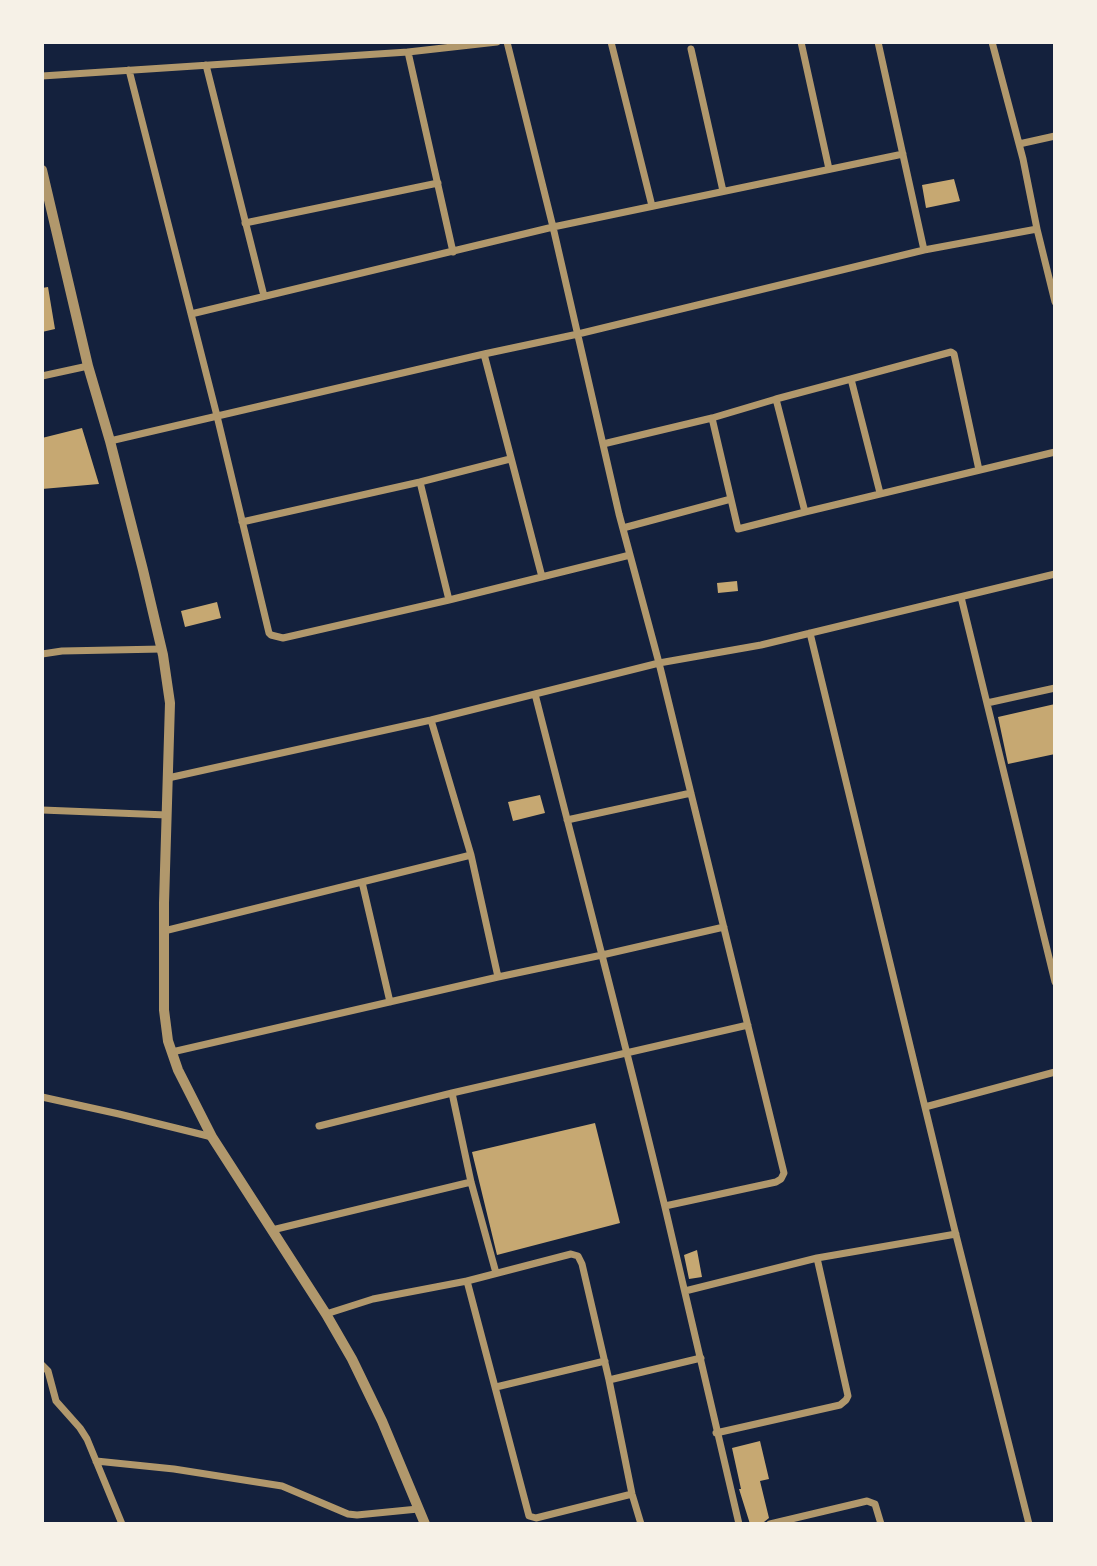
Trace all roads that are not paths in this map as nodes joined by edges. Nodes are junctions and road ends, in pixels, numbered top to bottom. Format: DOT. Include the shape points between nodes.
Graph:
graph roads {
  1 [pos="496,42"];
  2 [pos="507,42"];
  3 [pos="611,42"];
  4 [pos="801,42"];
  5 [pos="878,42"];
  6 [pos="992,42"];
  7 [pos="691,49"];
  8 [pos="408,52"];
  9 [pos="206,65"];
  10 [pos="129,70"];
  11 [pos="42,76"];
  12 [pos="1055,136"];
  13 [pos="1019,144"];
  14 [pos="903,154"];
  15 [pos="829,169"];
  16 [pos="42,170"];
  17 [pos="438,183"];
  18 [pos="723,191"];
  19 [pos="652,206"];
  20 [pos="245,223"];
  21 [pos="554,226"];
  22 [pos="1037,229"];
  23 [pos="924,250"];
  24 [pos="453,252"];
  25 [pos="264,296"];
  26 [pos="1055,302"];
  27 [pos="191,314"];
  28 [pos="578,334"];
  29 [pos="484,354"];
  30 [pos="88,366"];
  31 [pos="42,376"];
  32 [pos="851,379"];
  33 [pos="775,399"];
  34 [pos="217,416"];
  35 [pos="712,418"];
  36 [pos="110,441"];
  37 [pos="603,444"];
  38 [pos="1055,452"];
  39 [pos="510,459"];
  40 [pos="979,470"];
  41 [pos="420,482"];
  42 [pos="880,493"];
  43 [pos="731,499"];
  44 [pos="806,512"];
  45 [pos="242,522"];
  46 [pos="623,528"];
  47 [pos="630,555"];
  48 [pos="1055,574"];
  49 [pos="542,577"];
  50 [pos="961,597"];
  51 [pos="449,600"];
  52 [pos="810,633"];
  53 [pos="162,649"];
  54 [pos="42,654"];
  55 [pos="659,663"];
  56 [pos="1055,688"];
  57 [pos="534,694"];
  58 [pos="987,703"];
  59 [pos="431,720"];
  60 [pos="168,778"];
  61 [pos="691,793"];
  62 [pos="42,810"];
  63 [pos="167,815"];
  64 [pos="567,820"];
  65 [pos="471,855"];
  66 [pos="362,882"];
  67 [pos="724,927"];
  68 [pos="164,930"];
  69 [pos="602,955"];
  70 [pos="1052,959"];
  71 [pos="498,977"];
  72 [pos="1055,982"];
  73 [pos="390,1002"];
  74 [pos="748,1026"];
  75 [pos="172,1052"];
  76 [pos="627,1053"];
  77 [pos="1055,1072"];
  78 [pos="452,1093"];
  79 [pos="42,1097"];
  80 [pos="925,1107"];
  81 [pos="319,1126"];
  82 [pos="212,1137"];
  83 [pos="471,1182"];
  84 [pos="665,1206"];
  85 [pos="272,1230"];
  86 [pos="956,1234"];
  87 [pos="817,1258"];
  88 [pos="496,1273"];
  89 [pos="467,1281"];
  90 [pos="685,1291"];
  91 [pos="326,1314"];
  92 [pos="701,1358"];
  93 [pos="605,1362"];
  94 [pos="42,1365"];
  95 [pos="610,1380"];
  96 [pos="496,1387"];
  97 [pos="716,1433"];
  98 [pos="96,1461"];
  99 [pos="632,1494"];
  100 [pos="418,1509"];
  101 [pos="122,1524"];
  102 [pos="425,1524"];
  103 [pos="640,1524"];
  104 [pos="739,1524"];
  105 [pos="770,1524"];
  106 [pos="881,1524"];
  107 [pos="1029,1524"];
  1 -- 8 [label="street"];
  2 -- 21 [label="street"];
  3 -- 19 [label="street"];
  4 -- 15 [label="street"];
  5 -- 14 [label="street"];
  6 -- 13 [label="street"];
  7 -- 18 [label="street"];
  8 -- 9 [label="street"];
  8 -- 17 [label="street"];
  9 -- 10 [label="street"];
  9 -- 20 [label="street"];
  10 -- 11 [label="street"];
  10 -- 27 [label="street"];
  12 -- 13 [label="street"];
  13 -- 22 [label="street"];
  14 -- 15 [label="street"];
  14 -- 23 [label="street"];
  15 -- 18 [label="street"];
  16 -- 30 [label="street"];
  17 -- 20 [label="street"];
  17 -- 24 [label="street"];
  18 -- 19 [label="street"];
  19 -- 21 [label="street"];
  20 -- 25 [label="street"];
  21 -- 24 [label="street"];
  21 -- 28 [label="street"];
  22 -- 23 [label="street"];
  22 -- 26 [label="street"];
  23 -- 28 [label="street"];
  24 -- 25 [label="street"];
  25 -- 27 [label="street"];
  27 -- 34 [label="street"];
  28 -- 29 [label="street"];
  28 -- 37 [label="street"];
  29 -- 34 [label="street"];
  29 -- 39 [label="street"];
  30 -- 31 [label="street"];
  30 -- 36 [label="street"];
  32 -- 33 [label="street"];
  32 -- 40 [label="street" via="953,353"];
  32 -- 42 [label="street"];
  33 -- 35 [label="street"];
  33 -- 44 [label="street"];
  34 -- 36 [label="street"];
  34 -- 45 [label="street"];
  35 -- 37 [label="street"];
  35 -- 43 [label="street"];
  36 -- 53 [label="street"];
  37 -- 46 [label="street"];
  38 -- 40 [label="street"];
  39 -- 41 [label="street"];
  39 -- 49 [label="street"];
  40 -- 42 [label="street"];
  41 -- 45 [label="street"];
  41 -- 51 [label="street"];
  42 -- 44 [label="street"];
  43 -- 44 [label="street" via="738,529"];
  43 -- 46 [label="street"];
  45 -- 51 [label="street" via="269,633 274,637"];
  46 -- 47 [label="street"];
  47 -- 49 [label="street"];
  47 -- 55 [label="street"];
  48 -- 50 [label="street"];
  49 -- 51 [label="street"];
  50 -- 52 [label="street"];
  50 -- 58 [label="street"];
  52 -- 55 [label="street"];
  52 -- 80 [label="street"];
  53 -- 54 [label="street"];
  53 -- 60 [label="street" via="170,703"];
  55 -- 57 [label="street"];
  55 -- 61 [label="street"];
  56 -- 58 [label="street"];
  57 -- 59 [label="street"];
  57 -- 64 [label="street"];
  58 -- 70 [label="street"];
  59 -- 60 [label="street"];
  59 -- 65 [label="street"];
  60 -- 63 [label="street"];
  61 -- 64 [label="street"];
  61 -- 67 [label="street"];
  62 -- 63 [label="street"];
  63 -- 68 [label="street"];
  64 -- 69 [label="street"];
  65 -- 66 [label="street"];
  65 -- 71 [label="street"];
  66 -- 68 [label="street"];
  66 -- 73 [label="street"];
  67 -- 69 [label="street"];
  67 -- 74 [label="street"];
  68 -- 75 [label="street" via="164,1010"];
  69 -- 71 [label="street"];
  69 -- 76 [label="street"];
  70 -- 72 [label="street"];
  71 -- 73 [label="street"];
  73 -- 75 [label="street"];
  74 -- 76 [label="street"];
  74 -- 84 [label="street" via="783,1176 776,1182"];
  75 -- 82 [label="street"];
  76 -- 78 [label="street"];
  76 -- 84 [label="street"];
  77 -- 80 [label="street"];
  78 -- 81 [label="street"];
  78 -- 83 [label="street"];
  79 -- 82 [label="street"];
  80 -- 86 [label="street"];
  82 -- 85 [label="street"];
  83 -- 85 [label="street"];
  83 -- 88 [label="street"];
  84 -- 90 [label="street"];
  85 -- 91 [label="street"];
  86 -- 87 [label="street"];
  86 -- 107 [label="street"];
  87 -- 90 [label="street"];
  87 -- 97 [label="street" via="846,1400"];
  88 -- 89 [label="street"];
  88 -- 93 [label="street" via="570,1254 578,1256"];
  89 -- 91 [label="street" via="373,1299"];
  89 -- 96 [label="street"];
  90 -- 92 [label="street"];
  91 -- 100 [label="street" via="382,1421"];
  92 -- 95 [label="street"];
  92 -- 97 [label="street"];
  93 -- 95 [label="street"];
  93 -- 96 [label="street"];
  94 -- 98 [label="street" via="56,1401 80,1428"];
  95 -- 99 [label="street"];
  96 -- 99 [label="street" via="530,1517"];
  97 -- 104 [label="street"];
  98 -- 100 [label="street" via="282,1486 348,1514"];
  98 -- 101 [label="street"];
  99 -- 103 [label="street"];
  100 -- 102 [label="street"];
  105 -- 106 [label="street" via="867,1501 875,1504"];
}
